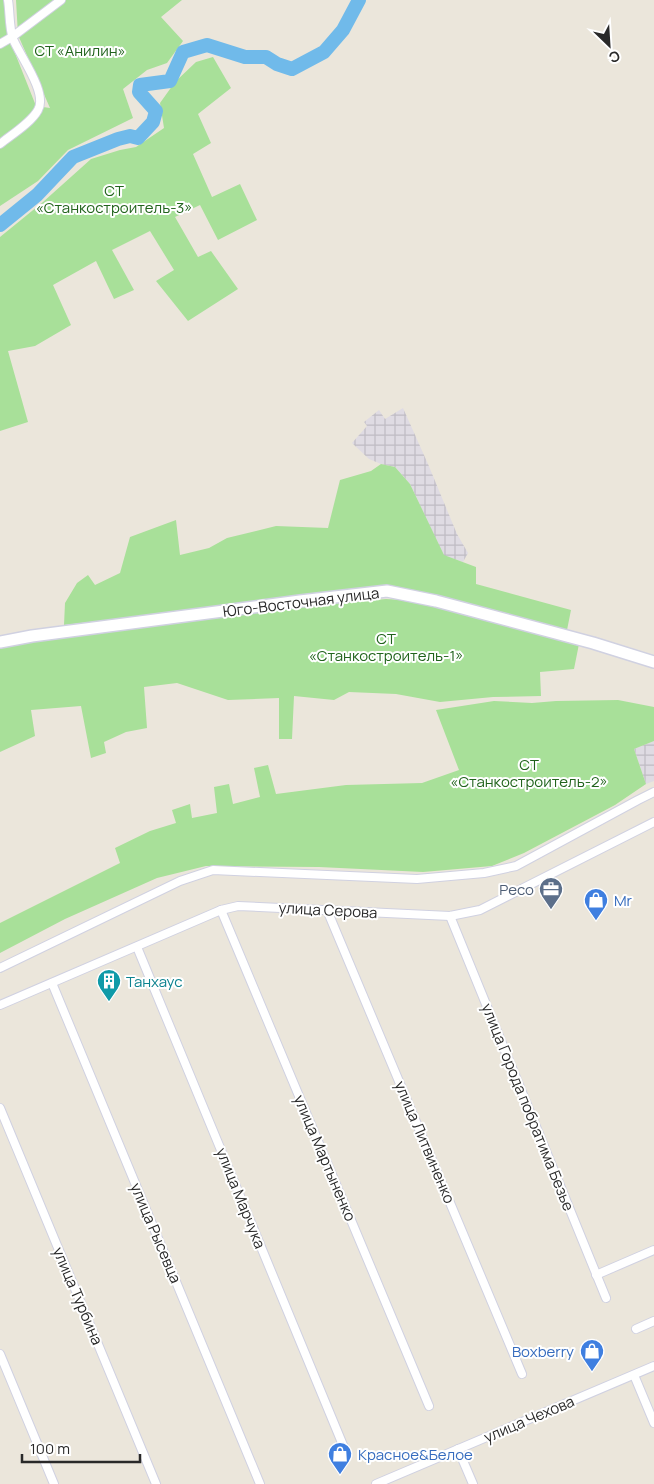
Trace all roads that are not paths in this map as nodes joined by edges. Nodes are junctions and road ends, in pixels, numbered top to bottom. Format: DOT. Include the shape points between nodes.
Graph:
graph roads {
  1 [pos="8,0"];
  2 [pos="62,0"];
  3 [pos="12,37"];
  4 [pos="0,44"];
  5 [pos="0,144"];
  6 [pos="0,642"];
  7 [pos="654,662"];
  8 [pos="654,792"];
  9 [pos="654,822"];
  10 [pos="221,910"];
  11 [pos="327,910"];
  12 [pos="450,916"];
  13 [pos="137,947"];
  14 [pos="0,968"];
  15 [pos="52,983"];
  16 [pos="0,1005"];
  17 [pos="0,1108"];
  18 [pos="654,1250"];
  19 [pos="596,1275"];
  20 [pos="606,1298"];
  21 [pos="654,1321"];
  22 [pos="636,1329"];
  23 [pos="0,1354"];
  24 [pos="654,1366"];
  25 [pos="522,1374"];
  26 [pos="634,1375"];
  27 [pos="428,1406"];
  28 [pos="654,1423"];
  29 [pos="458,1449"];
  30 [pos="345,1450"];
  31 [pos="54,1484"];
  32 [pos="156,1484"];
  33 [pos="260,1484"];
  34 [pos="376,1484"];
  35 [pos="473,1484"];
  1 -- 3 [label="street"];
  2 -- 3 [label="street"];
  3 -- 4 [label="street"];
  3 -- 5 [label="street" via="41,102 33,117"];
  6 -- 7 [label="street, Юго-Восточная улица" via="387,592 436,601"];
  8 -- 14 [label="street" via="516,866 484,873 417,878 213,870 180,881"];
  9 -- 12 [label="street, улица Серова" via="480,910"];
  10 -- 11 [label="street, улица Серова" via="238,906"];
  10 -- 13 [label="street, улица Серова"];
  10 -- 27 [label="street, улица Мартыненко"];
  11 -- 12 [label="street, улица Серова"];
  11 -- 25 [label="street, улица Литвиненко"];
  12 -- 19 [label="street, улица Города побратима Безье"];
  13 -- 15 [label="street, улица Серова"];
  13 -- 30 [label="street, улица Марчука"];
  15 -- 16 [label="street, улица Серова"];
  15 -- 33 [label="street, улица Рысевца"];
  17 -- 32 [label="street, улица Турбина"];
  18 -- 19 [label="street"];
  19 -- 20 [label="street, улица Города побратима Безье"];
  21 -- 22 [label="street"];
  23 -- 31 [label="street"];
  24 -- 26 [label="street, улица Чехова"];
  26 -- 28 [label="street"];
  26 -- 29 [label="street, улица Чехова"];
  29 -- 34 [label="street, улица Чехова"];
  29 -- 35 [label="street"];
}
